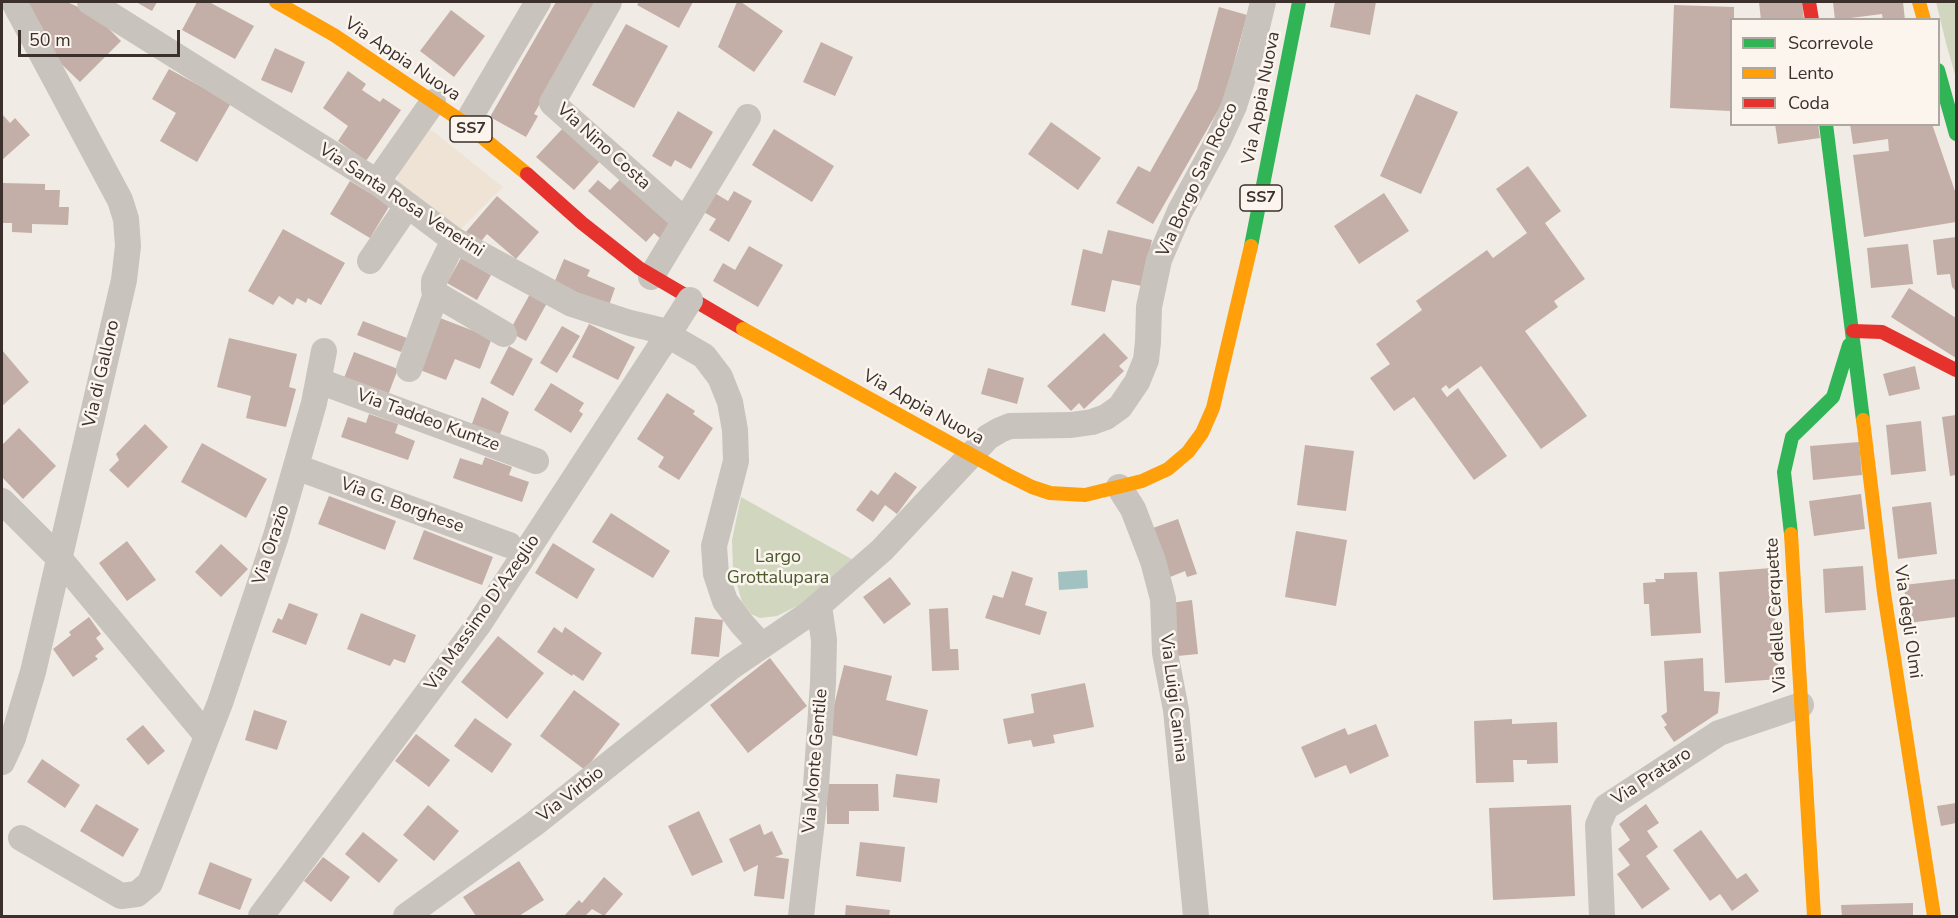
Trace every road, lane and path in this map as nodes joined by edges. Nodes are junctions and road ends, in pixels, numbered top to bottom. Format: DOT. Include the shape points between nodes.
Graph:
graph roads {
  1 [pos="14,2"];
  2 [pos="90,2"];
  3 [pos="538,2"];
  4 [pos="609,2"];
  5 [pos="1263,2"];
  6 [pos="1299,2"];
  7 [pos="1809,2"];
  8 [pos="1919,2"];
  9 [pos="285,4"];
  10 [pos="1812,18"];
  11 [pos="1923,18"];
  12 [pos="1940,77"];
  13 [pos="433,102"];
  14 [pos="748,117"];
  15 [pos="466,124"];
  16 [pos="1826,126"];
  17 [pos="1956,134"];
  18 [pos="377,182"];
  19 [pos="408,205"];
  20 [pos="685,221"];
  21 [pos="454,240"];
  22 [pos="370,261"];
  23 [pos="651,277"];
  24 [pos="436,294"];
  25 [pos="690,300"];
  26 [pos="1852,332"];
  27 [pos="504,334"];
  28 [pos="324,351"];
  29 [pos="410,369"];
  30 [pos="1956,370"];
  31 [pos="319,381"];
  32 [pos="536,461"];
  33 [pos="296,467"];
  34 [pos="1119,487"];
  35 [pos="2,501"];
  36 [pos="509,545"];
  37 [pos="59,558"];
  38 [pos="819,606"];
  39 [pos="762,646"];
  40 [pos="1801,705"];
  41 [pos="207,736"];
  42 [pos="2,762"];
  43 [pos="21,838"];
  44 [pos="261,916"];
  45 [pos="406,916"];
  46 [pos="801,916"];
  47 [pos="1196,916"];
  48 [pos="1602,916"];
  49 [pos="1814,916"];
  50 [pos="1934,916"];
  1 -- 37 [label="street, Via di Galloro" via="115,191 127,230 124,280"];
  2 -- 18 [label="street, Via Santa Rosa Venerini"];
  3 -- 15 [label="street"];
  4 -- 20 [label="street, Via Nino Costa" via="552,103"];
  5 -- 38 [label="street, Via Borgo San Rocco" via="1234,106 1159,260 1149,307 1146,360 1133,390 1120,407 1100,420 1000,430 983,442 882,550"];
  6 -- 34 [label="street, Via Appia Nuova / SS7" via="1253,236 1213,408 1194,445 1178,462"];
  7 -- 10 [label="street"];
  8 -- 11 [label="street"];
  9 -- 13 [label="street, Via Appia Nuova / SS7"];
  12 -- 17 [label="street"];
  13 -- 15 [label="street, Via Appia Nuova / SS7"];
  13 -- 18 [label="street"];
  14 -- 20 [label="street"];
  15 -- 23 [label="street, Via Appia Nuova / SS7"];
  16 -- 26 [label="street, Via degli Olmi"];
  18 -- 19 [label="street, Via Santa Rosa Venerini"];
  19 -- 21 [label="street, Via Santa Rosa Venerini"];
  19 -- 22 [label="street"];
  20 -- 23 [label="street"];
  21 -- 24 [label="street" via="434,281"];
  21 -- 39 [label="street, Via Santa Rosa Venerini" via="572,304 673,337 704,356 720,377 730,402 736,461 714,546 716,574 725,601"];
  23 -- 25 [label="street, Via Appia Nuova / SS7"];
  24 -- 27 [label="street"];
  24 -- 29 [label="street"];
  25 -- 34 [label="street, Via Appia Nuova / SS7, bridge" via="1032,487 1066,495"];
  25 -- 44 [label="street, Via Massimo D'Azeglio, bridge" via="479,624"];
  26 -- 30 [label="street" via="1882,332"];
  26 -- 40 [label="street, Via delle Cerquette" via="1833,397 1792,437 1784,472 1794,564"];
  26 -- 50 [label="street, Via degli Olmi" via="1884,593"];
  28 -- 31 [label="street, Via Orazio"];
  31 -- 32 [label="street, Via Taddeo Kuntze"];
  31 -- 33 [label="street, Via Orazio"];
  33 -- 36 [label="street, Via G. Borghese"];
  33 -- 41 [label="street, Via Orazio"];
  34 -- 47 [label="street, Via Luigi Canina" via="1133,509 1163,599 1165,653 1176,710"];
  35 -- 37 [label="street"];
  37 -- 41 [label="street"];
  37 -- 42 [label="street, Via di Galloro" via="33,672"];
  38 -- 39 [label="street"];
  38 -- 46 [label="street, Via Monte Gentile" via="824,640 823,683"];
  39 -- 45 [label="street, Via Virbio" via="526,830"];
  40 -- 48 [label="street, Via Prataro" via="1719,733 1606,807 1598,825"];
  40 -- 49 [label="street, Via delle Cerquette"];
  41 -- 43 [label="street, Via Orazio" via="154,876 137,894 114,893"];
}
